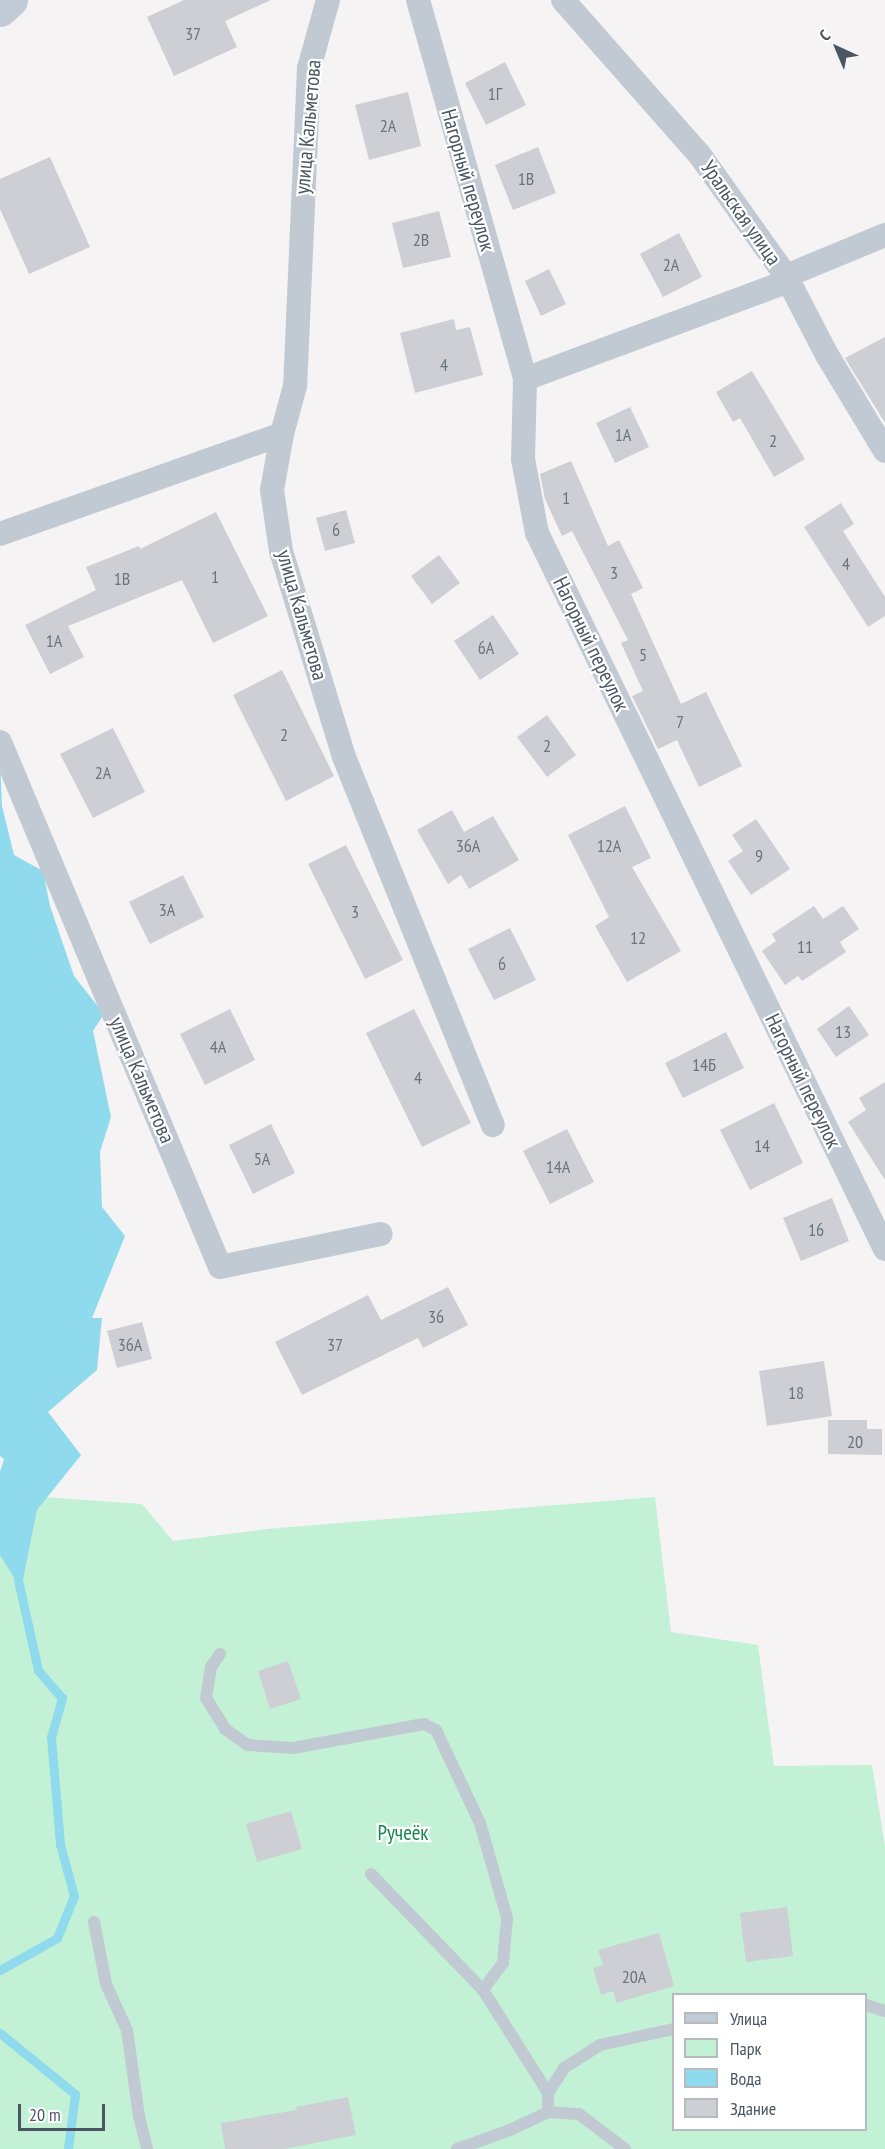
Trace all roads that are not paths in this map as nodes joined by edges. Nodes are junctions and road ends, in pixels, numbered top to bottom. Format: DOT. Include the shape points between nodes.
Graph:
graph roads {
  1 [pos="11,0"];
  2 [pos="328,0"];
  3 [pos="418,0"];
  4 [pos="563,0"];
  5 [pos="0,9"];
  6 [pos="885,235"];
  7 [pos="788,278"];
  8 [pos="525,379"];
  9 [pos="282,434"];
  10 [pos="885,451"];
  11 [pos="0,534"];
  12 [pos="0,742"];
  13 [pos="493,1125"];
  14 [pos="381,1234"];
  15 [pos="885,1249"];
  16 [pos="220,1654"];
  17 [pos="371,1874"];
  18 [pos="94,1922"];
  19 [pos="483,1990"];
  20 [pos="867,2005"];
  21 [pos="885,2011"];
  22 [pos="672,2029"];
  23 [pos="548,2093"];
  24 [pos="548,2112"];
  25 [pos="147,2149"];
  26 [pos="457,2149"];
  27 [pos="625,2149"];
  1 -- 5 [label="main road"];
  2 -- 9 [label="street, улица Кальметова" via="309,68 295,386"];
  3 -- 8 [label="street, Нагорный переулок"];
  4 -- 7 [label="street, Уральская улица" via="699,154"];
  6 -- 7 [label="street"];
  7 -- 8 [label="street"];
  7 -- 10 [label="street, Уральская улица" via="827,355"];
  8 -- 15 [label="street, Нагорный переулок" via="523,459 537,533"];
  9 -- 11 [label="street"];
  9 -- 13 [label="street, улица Кальметова" via="272,490 281,550 344,757"];
  12 -- 14 [label="street, улица Кальметова" via="220,1267"];
  16 -- 19 [label="lane" via="211,1668 206,1698 225,1729 248,1745 293,1748 424,1724 436,1730 480,1823 507,1918 503,1963"];
  17 -- 19 [label="lane"];
  18 -- 25 [label="lane" via="106,1983 127,2030"];
  19 -- 23 [label="lane"];
  20 -- 21 [label="lane"];
  22 -- 23 [label="lane" via="600,2044 564,2068"];
  23 -- 24 [label="lane"];
  24 -- 26 [label="lane"];
  24 -- 27 [label="lane" via="579,2114"];
}
